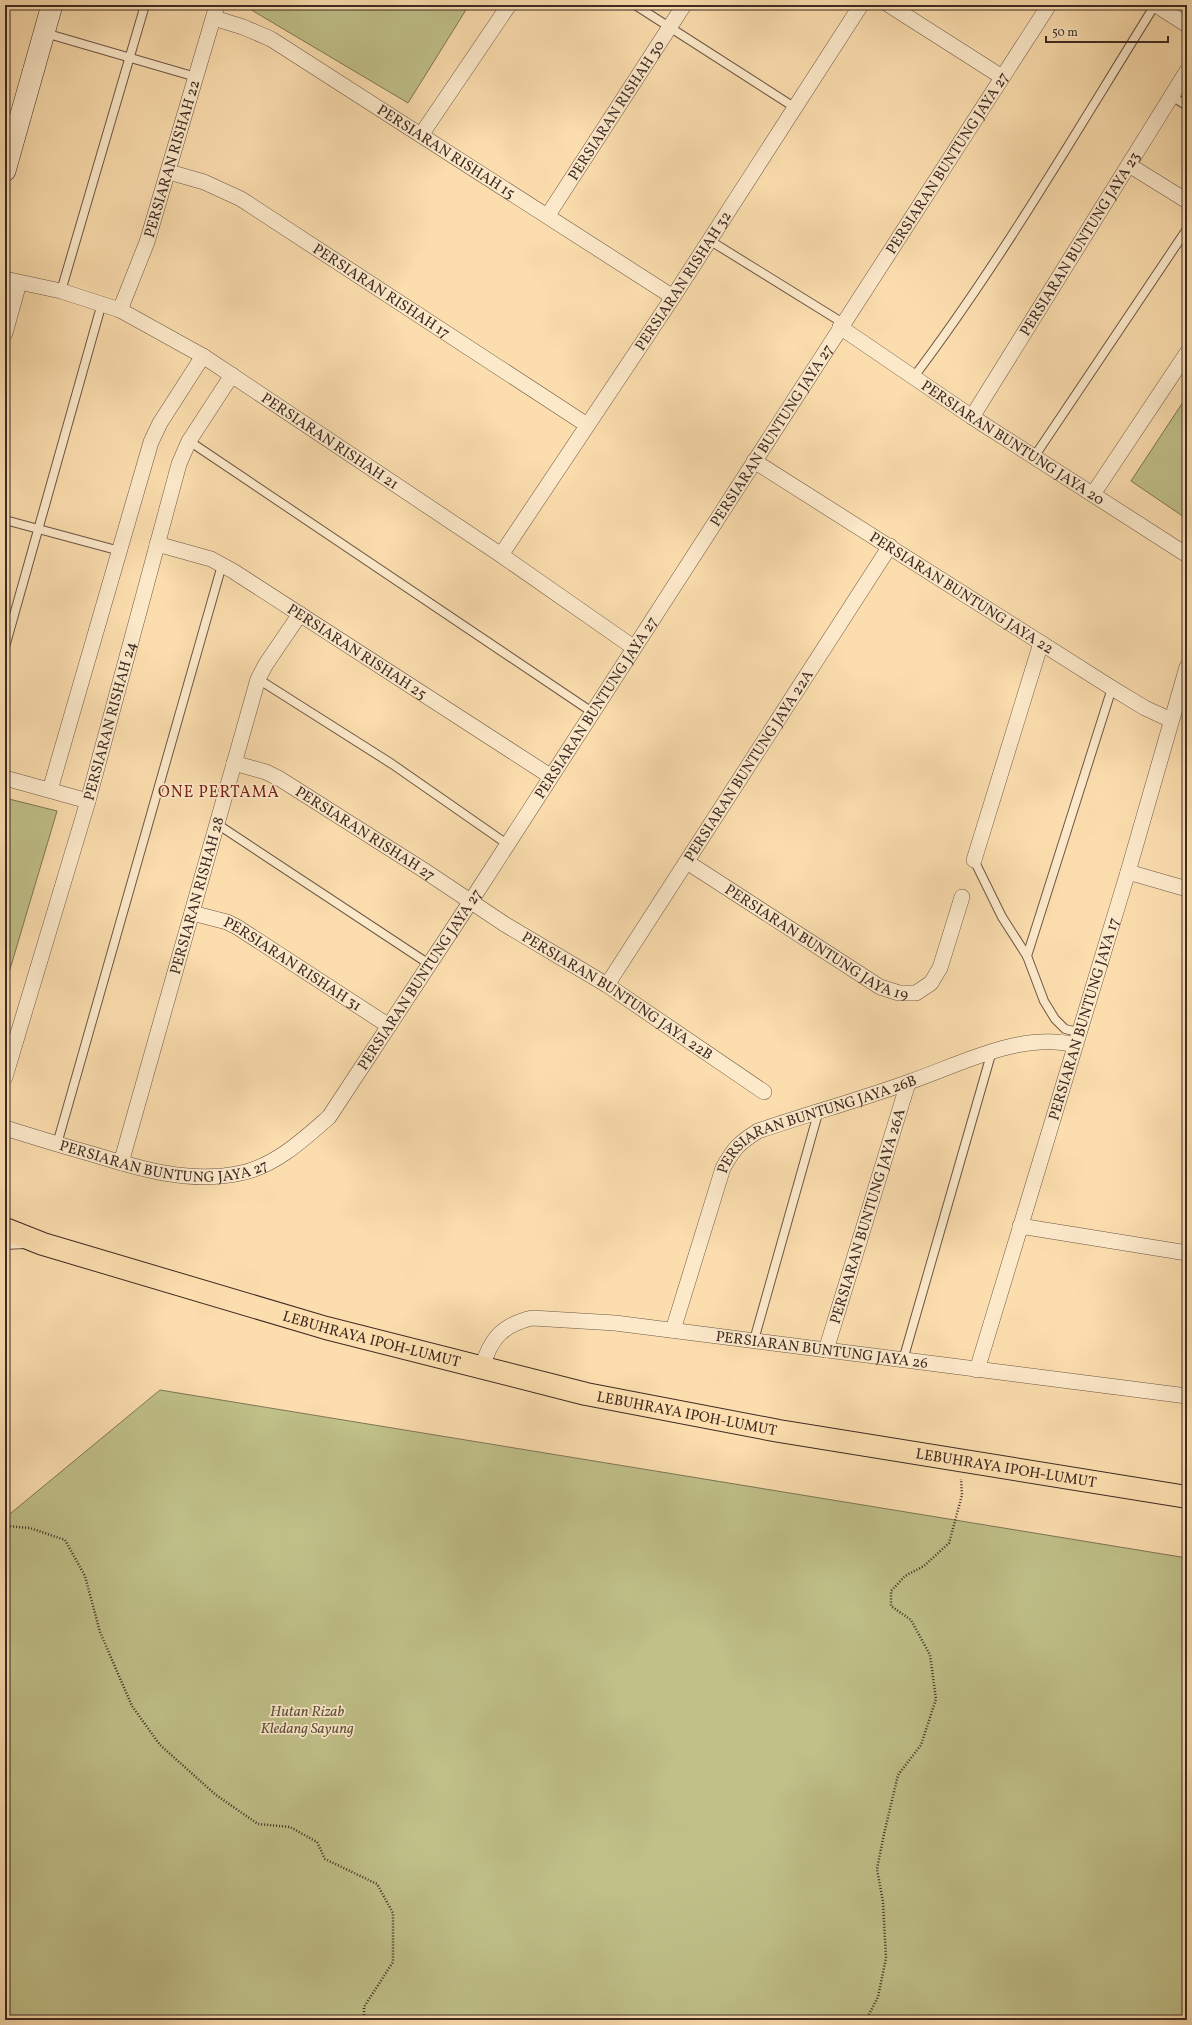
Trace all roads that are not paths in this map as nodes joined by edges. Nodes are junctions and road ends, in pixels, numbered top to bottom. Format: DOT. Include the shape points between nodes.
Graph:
graph roads {
  1 [pos="52,5"];
  2 [pos="145,5"];
  3 [pos="509,5"];
  4 [pos="635,5"];
  5 [pos="684,5"];
  6 [pos="861,5"];
  7 [pos="889,5"];
  8 [pos="1049,5"];
  9 [pos="1156,5"];
  10 [pos="215,11"];
  11 [pos="1187,25"];
  12 [pos="670,28"];
  13 [pos="44,32"];
  14 [pos="130,58"];
  15 [pos="1187,71"];
  16 [pos="196,77"];
  17 [pos="1002,77"];
  18 [pos="1172,96"];
  19 [pos="1187,106"];
  20 [pos="794,107"];
  21 [pos="421,135"];
  22 [pos="1129,165"];
  23 [pos="5,171"];
  24 [pos="169,172"];
  25 [pos="1187,201"];
  26 [pos="548,215"];
  27 [pos="1187,229"];
  28 [pos="709,240"];
  29 [pos="12,281"];
  30 [pos="61,291"];
  31 [pos="673,297"];
  32 [pos="102,303"];
  33 [pos="120,310"];
  34 [pos="841,325"];
  35 [pos="5,333"];
  36 [pos="1187,353"];
  37 [pos="203,356"];
  38 [pos="232,375"];
  39 [pos="913,378"];
  40 [pos="972,417"];
  41 [pos="587,425"];
  42 [pos="189,441"];
  43 [pos="1034,457"];
  44 [pos="754,461"];
  45 [pos="1093,494"];
  46 [pos="5,520"];
  47 [pos="38,529"];
  48 [pos="157,544"];
  49 [pos="890,546"];
  50 [pos="120,550"];
  51 [pos="501,555"];
  52 [pos="1187,555"];
  53 [pos="222,565"];
  54 [pos="300,614"];
  55 [pos="1040,643"];
  56 [pos="5,647"];
  57 [pos="633,648"];
  58 [pos="1187,667"];
  59 [pos="258,679"];
  60 [pos="1112,688"];
  61 [pos="592,712"];
  62 [pos="1171,720"];
  63 [pos="234,763"];
  64 [pos="550,776"];
  65 [pos="5,778"];
  66 [pos="50,790"];
  67 [pos="88,801"];
  68 [pos="217,824"];
  69 [pos="507,844"];
  70 [pos="974,860"];
  71 [pos="687,862"];
  72 [pos="1128,872"];
  73 [pos="1187,889"];
  74 [pos="962,897"];
  75 [pos="471,901"];
  76 [pos="192,913"];
  77 [pos="1027,956"];
  78 [pos="429,964"];
  79 [pos="607,985"];
  80 [pos="389,1026"];
  81 [pos="1077,1039"];
  82 [pos="992,1051"];
  83 [pos="5,1077"];
  84 [pos="908,1083"];
  85 [pos="764,1092"];
  86 [pos="819,1110"];
  87 [pos="5,1128"];
  88 [pos="57,1144"];
  89 [pos="121,1163"];
  90 [pos="5,1216"];
  91 [pos="1020,1226"];
  92 [pos="5,1229"];
  93 [pos="43,1244"];
  94 [pos="5,1245"];
  95 [pos="1187,1252"];
  96 [pos="195,1289"];
  97 [pos="674,1330"];
  98 [pos="754,1340"];
  99 [pos="826,1350"];
  100 [pos="903,1360"];
  101 [pos="482,1368"];
  102 [pos="977,1370"];
  103 [pos="1187,1396"];
  104 [pos="1187,1497"];
  1 -- 13 [label="street"];
  2 -- 14 [label="lane"];
  3 -- 21 [label="street"];
  4 -- 12 [label="lane"];
  5 -- 12 [label="street, PERSIARAN RISHAH 30"];
  6 -- 20 [label="street, PERSIARAN RISHAH 32"];
  7 -- 17 [label="street"];
  8 -- 17 [label="street, PERSIARAN BUNTUNG JAYA 27"];
  9 -- 11 [label="street"];
  9 -- 39 [label="lane" via="996,260 950,329"];
  10 -- 16 [label="street, PERSIARAN RISHAH 22"];
  10 -- 21 [label="street, PERSIARAN RISHAH 15" via="271,39"];
  12 -- 20 [label="lane"];
  12 -- 26 [label="street, PERSIARAN RISHAH 30"];
  13 -- 14 [label="lane"];
  13 -- 23 [label="street"];
  14 -- 16 [label="lane"];
  14 -- 30 [label="lane"];
  15 -- 18 [label="street, PERSIARAN BUNTUNG JAYA 23"];
  16 -- 24 [label="street, PERSIARAN RISHAH 22"];
  17 -- 34 [label="street, PERSIARAN BUNTUNG JAYA 27"];
  18 -- 19 [label="lane"];
  18 -- 22 [label="street, PERSIARAN BUNTUNG JAYA 23"];
  20 -- 28 [label="street, PERSIARAN RISHAH 32"];
  21 -- 26 [label="street, PERSIARAN RISHAH 15"];
  22 -- 25 [label="street"];
  22 -- 40 [label="street, PERSIARAN BUNTUNG JAYA 23"];
  24 -- 33 [label="street, PERSIARAN RISHAH 22" via="147,242"];
  24 -- 41 [label="street, PERSIARAN RISHAH 17" via="204,182 241,199"];
  26 -- 31 [label="street, PERSIARAN RISHAH 15"];
  27 -- 43 [label="lane"];
  28 -- 31 [label="street, PERSIARAN RISHAH 32"];
  28 -- 34 [label="lane, PERSIARAN BUNTUNG JAYA 20"];
  29 -- 30 [label="street, PERSIARAN RISHAH 21"];
  29 -- 35 [label="street"];
  30 -- 32 [label="street, PERSIARAN RISHAH 21"];
  31 -- 41 [label="street, PERSIARAN RISHAH 32"];
  32 -- 33 [label="street, PERSIARAN RISHAH 21"];
  32 -- 47 [label="lane"];
  33 -- 37 [label="street, PERSIARAN RISHAH 21"];
  34 -- 39 [label="street, PERSIARAN BUNTUNG JAYA 20"];
  34 -- 44 [label="street, PERSIARAN BUNTUNG JAYA 27"];
  36 -- 45 [label="street"];
  37 -- 38 [label="street, PERSIARAN RISHAH 21"];
  37 -- 50 [label="street" via="160,423 151,442"];
  38 -- 42 [label="street, PERSIARAN RISHAH 24"];
  38 -- 51 [label="street, PERSIARAN RISHAH 21"];
  39 -- 40 [label="street, PERSIARAN BUNTUNG JAYA 20"];
  40 -- 43 [label="street, PERSIARAN BUNTUNG JAYA 20"];
  41 -- 51 [label="street, PERSIARAN RISHAH 32"];
  42 -- 48 [label="street, PERSIARAN RISHAH 24" via="179,464"];
  42 -- 61 [label="lane"];
  43 -- 45 [label="street, PERSIARAN BUNTUNG JAYA 20"];
  44 -- 49 [label="street, PERSIARAN BUNTUNG JAYA 22"];
  44 -- 57 [label="street, PERSIARAN BUNTUNG JAYA 27"];
  45 -- 52 [label="street, PERSIARAN BUNTUNG JAYA 20"];
  46 -- 47 [label="lane"];
  47 -- 50 [label="lane"];
  47 -- 56 [label="lane"];
  48 -- 53 [label="street, PERSIARAN RISHAH 25" via="211,559"];
  48 -- 67 [label="street, PERSIARAN RISHAH 24"];
  49 -- 55 [label="street, PERSIARAN BUNTUNG JAYA 22"];
  49 -- 71 [label="street, PERSIARAN BUNTUNG JAYA 22A"];
  50 -- 66 [label="street"];
  51 -- 57 [label="street, PERSIARAN RISHAH 21"];
  53 -- 54 [label="street, PERSIARAN RISHAH 25"];
  53 -- 88 [label="lane"];
  54 -- 59 [label="street, PERSIARAN RISHAH 28"];
  54 -- 64 [label="street, PERSIARAN RISHAH 25"];
  55 -- 60 [label="street, PERSIARAN BUNTUNG JAYA 22"];
  55 -- 70 [label="street"];
  57 -- 61 [label="street, PERSIARAN BUNTUNG JAYA 27"];
  58 -- 62 [label="street, PERSIARAN BUNTUNG JAYA 17"];
  59 -- 63 [label="street, PERSIARAN RISHAH 28"];
  59 -- 69 [label="lane" via="392,764"];
  60 -- 62 [label="street, PERSIARAN BUNTUNG JAYA 22"];
  60 -- 77 [label="lane"];
  61 -- 64 [label="street, PERSIARAN BUNTUNG JAYA 27"];
  62 -- 72 [label="street, PERSIARAN BUNTUNG JAYA 17"];
  63 -- 68 [label="street, PERSIARAN RISHAH 28"];
  63 -- 75 [label="street, PERSIARAN RISHAH 27" via="266,772 280,779"];
  64 -- 69 [label="street, PERSIARAN BUNTUNG JAYA 27"];
  65 -- 66 [label="street"];
  66 -- 67 [label="street"];
  67 -- 83 [label="street, PERSIARAN RISHAH 24"];
  68 -- 76 [label="street, PERSIARAN RISHAH 28"];
  68 -- 78 [label="lane"];
  69 -- 75 [label="street, PERSIARAN BUNTUNG JAYA 27"];
  70 -- 77 [label="lane" via="1002,917"];
  71 -- 74 [label="street, PERSIARAN BUNTUNG JAYA 19" via="880,987 899,994 916,993 931,983 940,968"];
  71 -- 79 [label="street, PERSIARAN BUNTUNG JAYA 22A"];
  72 -- 73 [label="street"];
  72 -- 81 [label="street, PERSIARAN BUNTUNG JAYA 17"];
  75 -- 78 [label="street, PERSIARAN BUNTUNG JAYA 27"];
  75 -- 79 [label="street, PERSIARAN BUNTUNG JAYA 22B" via="506,925"];
  76 -- 80 [label="street, PERSIARAN RISHAH 31" via="237,927"];
  76 -- 89 [label="street, PERSIARAN RISHAH 28"];
  77 -- 81 [label="lane" via="1044,1001 1055,1020"];
  78 -- 80 [label="street, PERSIARAN BUNTUNG JAYA 27"];
  79 -- 85 [label="street, PERSIARAN BUNTUNG JAYA 22B"];
  80 -- 89 [label="street, PERSIARAN BUNTUNG JAYA 27" via="329,1117 300,1142 268,1163 241,1173 184,1176"];
  81 -- 82 [label="street, PERSIARAN BUNTUNG JAYA 26B"];
  81 -- 91 [label="street, PERSIARAN BUNTUNG JAYA 17"];
  82 -- 84 [label="street, PERSIARAN BUNTUNG JAYA 26B"];
  82 -- 100 [label="lane"];
  84 -- 86 [label="street, PERSIARAN BUNTUNG JAYA 26B"];
  84 -- 99 [label="street, PERSIARAN BUNTUNG JAYA 26A"];
  86 -- 97 [label="street, PERSIARAN BUNTUNG JAYA 26B" via="758,1131 741,1141 732,1152 723,1168"];
  86 -- 98 [label="lane"];
  87 -- 88 [label="street, PERSIARAN BUNTUNG JAYA 27"];
  88 -- 89 [label="street, PERSIARAN BUNTUNG JAYA 27"];
  90 -- 96 [label="highway, LEBUHRAYA IPOH-LUMUT"];
  91 -- 95 [label="street"];
  91 -- 102 [label="street, PERSIARAN BUNTUNG JAYA 17"];
  92 -- 93 [label="highway, LEBUHRAYA IPOH-LUMUT"];
  93 -- 94 [label="lane"];
  93 -- 96 [label="highway, LEBUHRAYA IPOH-LUMUT"];
  96 -- 101 [label="highway, LEBUHRAYA IPOH-LUMUT" via="326,1328"];
  97 -- 98 [label="street, PERSIARAN BUNTUNG JAYA 26"];
  97 -- 101 [label="street, PERSIARAN BUNTUNG JAYA 26" via="615,1323 532,1318 520,1321 491,1342"];
  98 -- 99 [label="street, PERSIARAN BUNTUNG JAYA 26"];
  99 -- 100 [label="street, PERSIARAN BUNTUNG JAYA 26"];
  100 -- 102 [label="street, PERSIARAN BUNTUNG JAYA 26"];
  101 -- 104 [label="highway, LEBUHRAYA IPOH-LUMUT" via="647,1407"];
  102 -- 103 [label="street, PERSIARAN BUNTUNG JAYA 26"];
}
